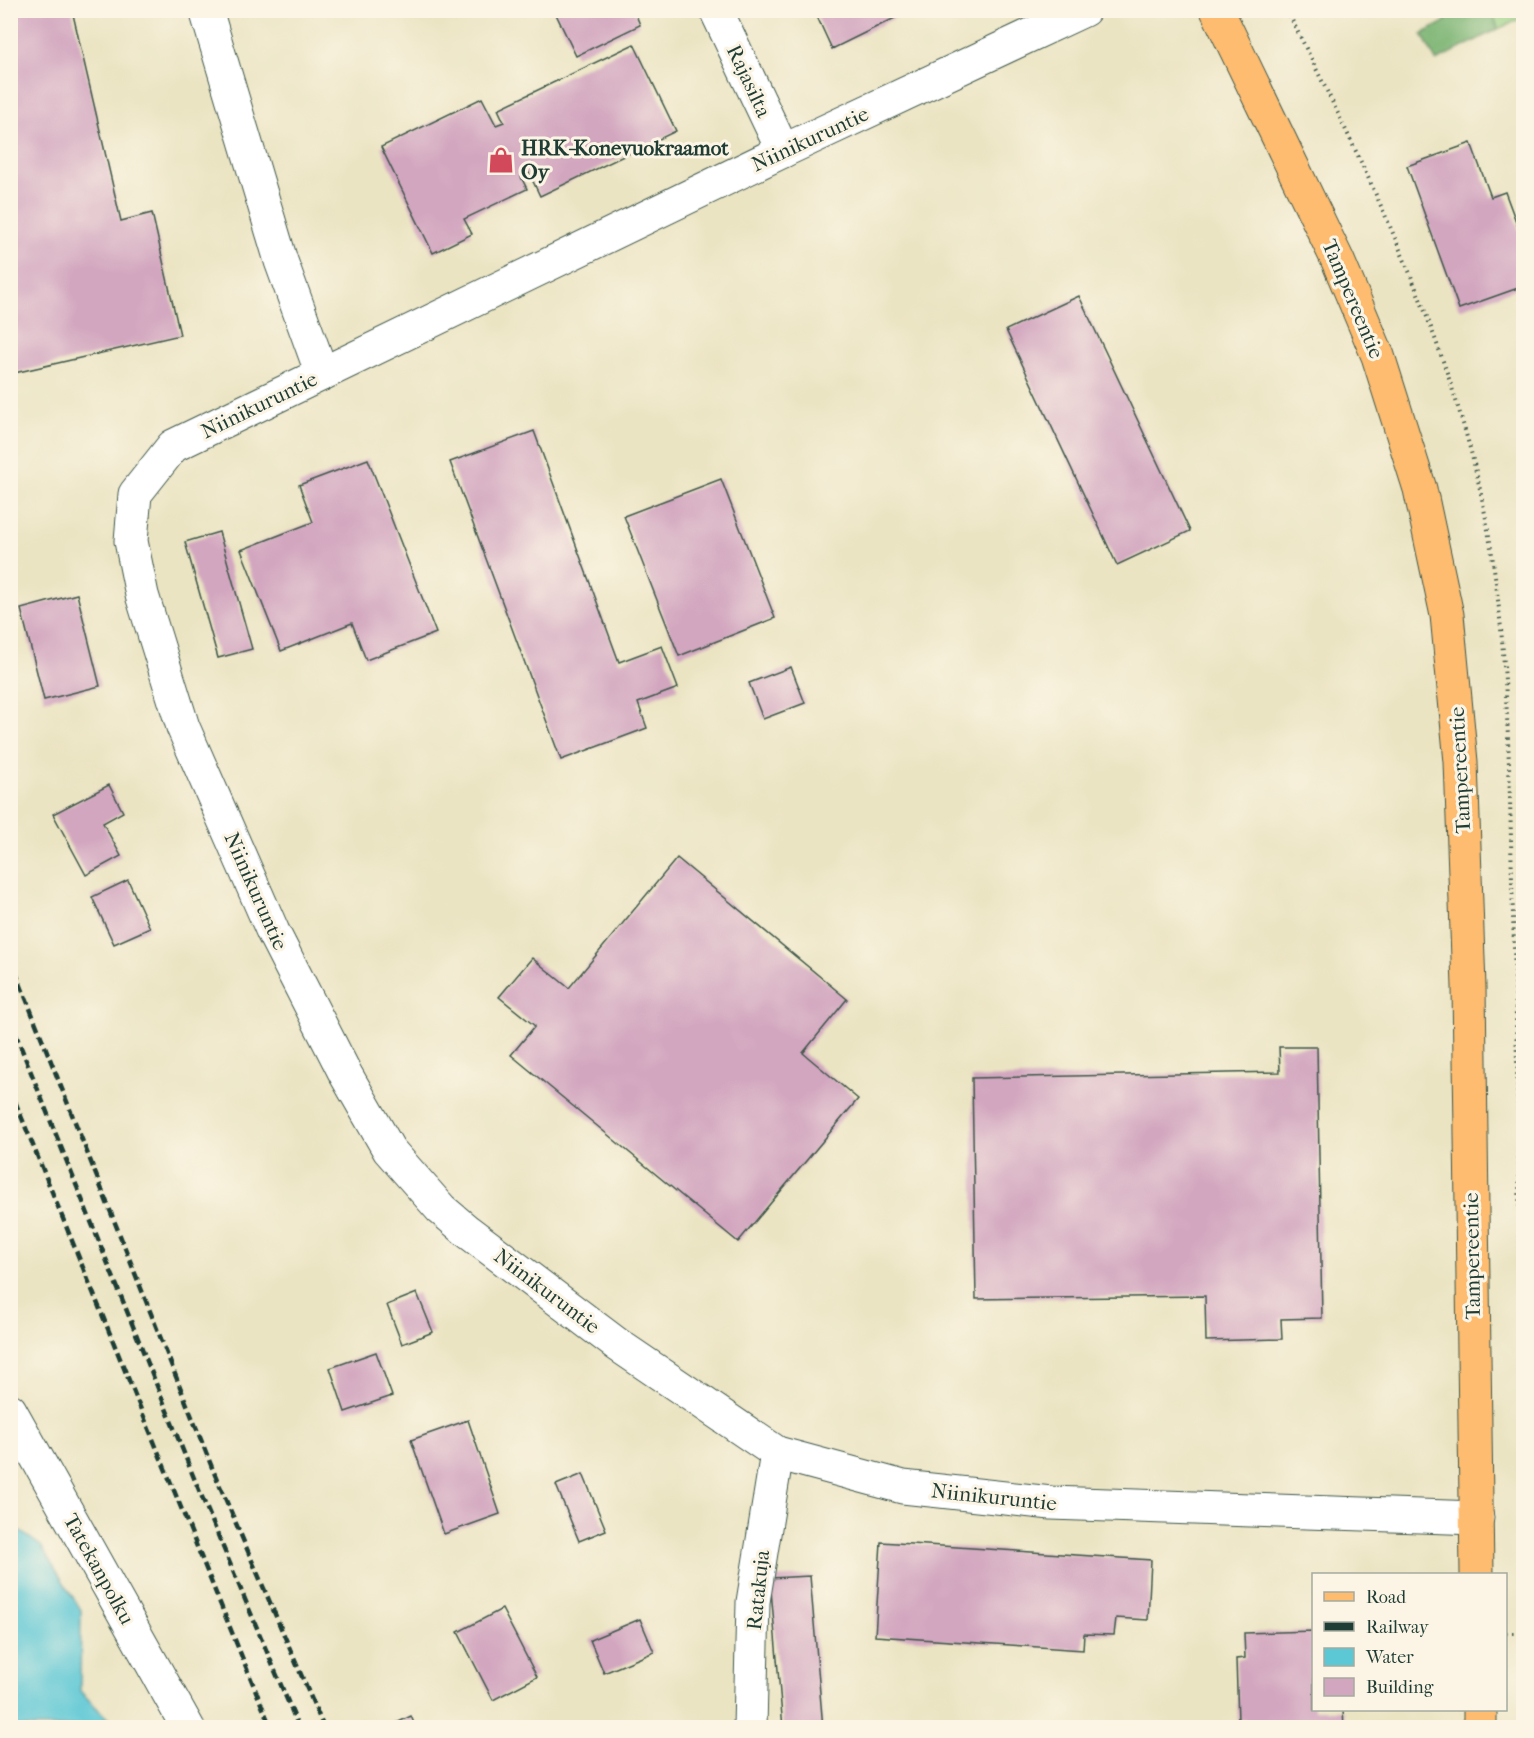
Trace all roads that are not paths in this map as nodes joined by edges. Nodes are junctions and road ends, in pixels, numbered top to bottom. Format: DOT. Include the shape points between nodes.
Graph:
graph roads {
  1 [pos="206,10"];
  2 [pos="716,10"];
  3 [pos="1084,10"];
  4 [pos="1217,10"];
  5 [pos="783,151"];
  6 [pos="322,374"];
  7 [pos="10,1410"];
  8 [pos="777,1453"];
  9 [pos="1477,1518"];
  10 [pos="1477,1573"];
  11 [pos="1480,1711"];
  12 [pos="188,1728"];
  13 [pos="750,1728"];
  14 [pos="1480,1728"];
  1 -- 6 [label="street" via="281,261"];
  2 -- 5 [label="street, Rajasilta"];
  3 -- 5 [label="street, Niinikuruntie"];
  4 -- 9 [label="main road, Tampereentie" via="1338,261 1378,356 1420,489 1447,615 1461,762"];
  5 -- 6 [label="street, Niinikuruntie"];
  6 -- 8 [label="street, Niinikuruntie" via="173,446 135,494 130,541 142,595 183,727 273,932 389,1150 441,1209 467,1231 618,1344"];
  7 -- 12 [label="street, Tatekanpolku"];
  8 -- 9 [label="street, Niinikuruntie" via="903,1487 1052,1503"];
  8 -- 13 [label="street, Ratakuja" via="753,1602"];
  9 -- 10 [label="main road, Tampereentie"];
  11 -- 14 [label="main road"];
}
